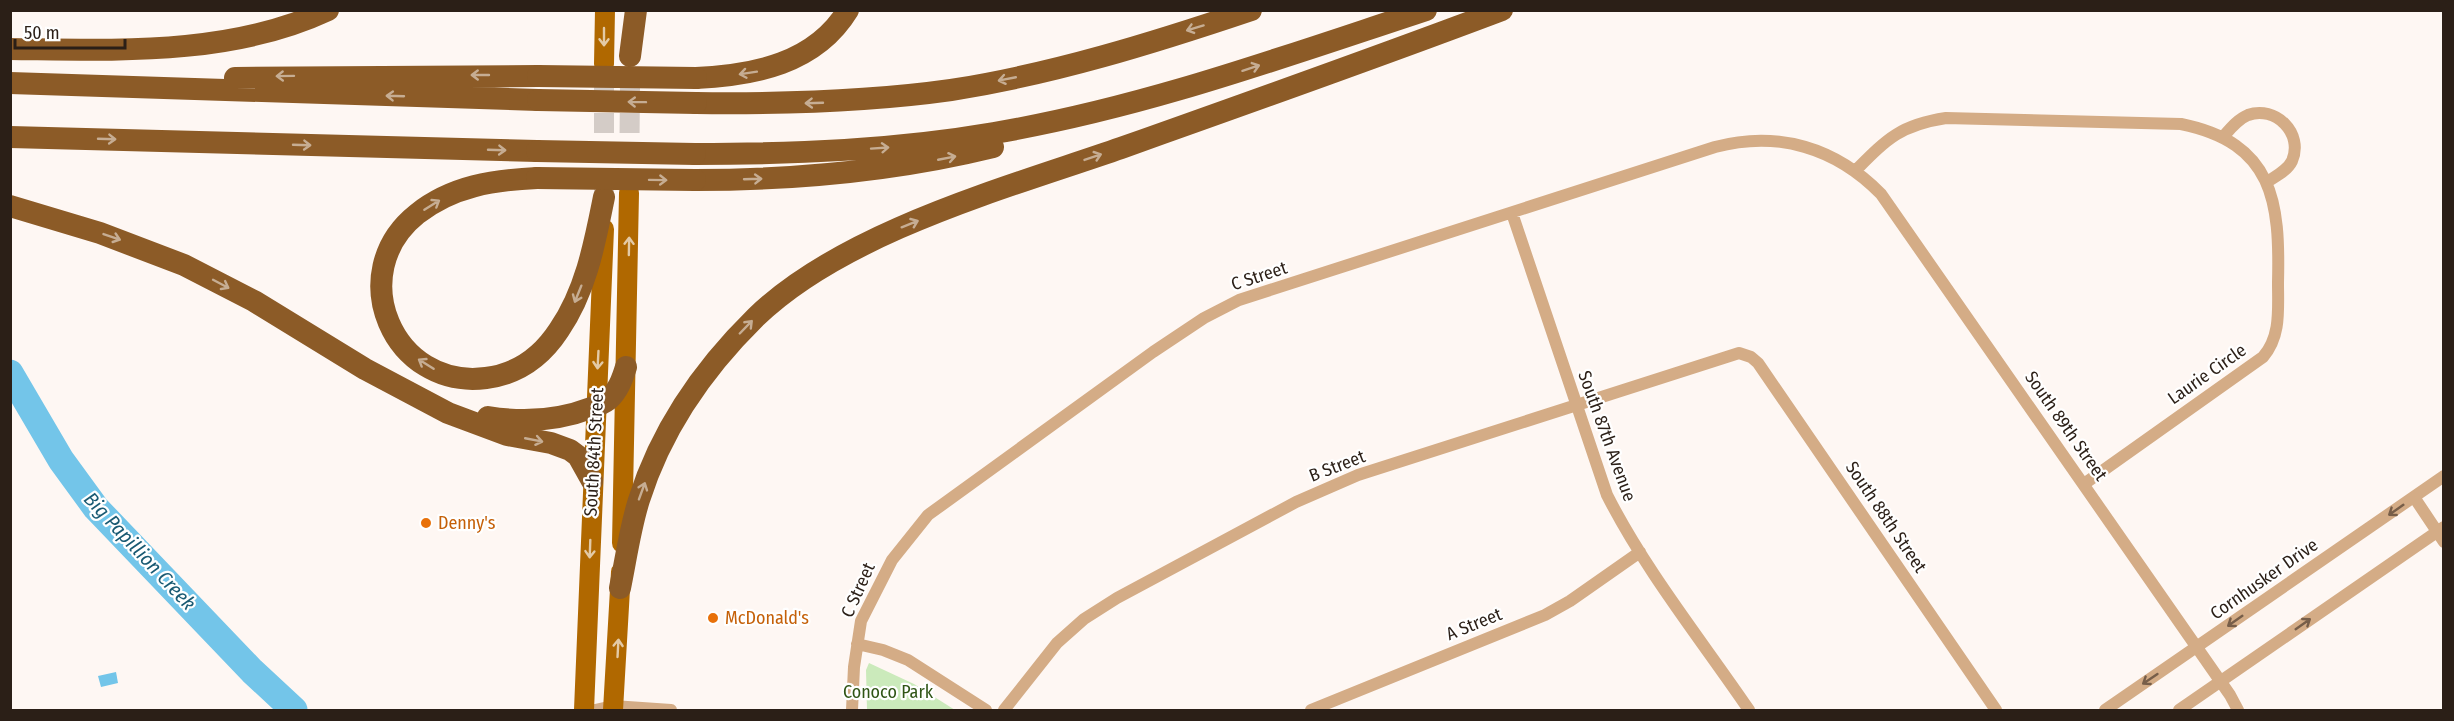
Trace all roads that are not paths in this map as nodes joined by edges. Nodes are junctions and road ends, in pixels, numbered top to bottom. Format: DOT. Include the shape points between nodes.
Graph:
graph roads {
  1 [pos="328,10"];
  2 [pos="604,10"];
  3 [pos="630,10"];
  4 [pos="636,10"];
  5 [pos="848,10"];
  6 [pos="1251,10"];
  7 [pos="1426,10"];
  8 [pos="1502,10"];
  9 [pos="16,49"];
  10 [pos="630,60"];
  11 [pos="604,64"];
  12 [pos="10,83"];
  13 [pos="33,84"];
  14 [pos="1134,102"];
  15 [pos="10,137"];
  16 [pos="2223,137"];
  17 [pos="1855,171"];
  18 [pos="2267,182"];
  19 [pos="629,193"];
  20 [pos="604,195"];
  21 [pos="10,206"];
  22 [pos="1512,213"];
  23 [pos="1739,353"];
  24 [pos="626,367"];
  25 [pos="420,398"];
  26 [pos="1575,405"];
  27 [pos="595,406"];
  28 [pos="2444,476"];
  29 [pos="592,481"];
  30 [pos="2084,484"];
  31 [pos="2414,497"];
  32 [pos="2441,533"];
  33 [pos="1640,552"];
  34 [pos="620,588"];
  35 [pos="857,644"];
  36 [pos="2196,648"];
  37 [pos="2220,682"];
  38 [pos="607,709"];
  39 [pos="584,711"];
  40 [pos="671,711"];
  41 [pos="852,711"];
  42 [pos="986,711"];
  43 [pos="1004,711"];
  44 [pos="1311,711"];
  45 [pos="1749,711"];
  46 [pos="1996,711"];
  47 [pos="2104,711"];
  48 [pos="2179,711"];
  49 [pos="2238,711"];
  1 -- 9 [label="highway" via="249,36 208,43 157,48"];
  2 -- 11 [label="main road, one-way"];
  3 -- 10 [label="main road"];
  4 -- 10 [label="highway"];
  5 -- 13 [label="highway, one-way, bridge" via="827,37 792,59 756,72 696,78 282,76"];
  6 -- 13 [label="highway, one-way, bridge" via="1082,62 952,90 830,102 538,100"];
  14 -- 7 [label="highway, one-way"];
  34 -- 8 [label="highway, one-way" via="638,503 666,435 707,371 790,288 856,249 940,212"];
  12 -- 13 [label="highway"];
  15 -- 14 [label="highway, one-way, bridge" via="537,151 804,153 928,143 1029,126"];
  20 -- 14 [label="highway, one-way, bridge" via="591,255 576,298 547,345 517,370 500,376 463,378 443,374 409,352 396,337 385,316 381,295 389,251 416,215 455,192 478,184 537,178 695,180 846,173 952,157"];
  16 -- 17 [label="street, Laurie Circle" via="2170,123 1946,118 1903,129 1884,141"];
  16 -- 18 [label="street, Laurie Circle" via="2251,160"];
  16 -- 18 [label="street" via="2246,116 2259,113 2281,119 2294,138 2295,150 2284,171"];
  17 -- 22 [label="street, C Street" via="1801,146 1743,141"];
  17 -- 30 [label="street, South 89th Street" via="1881,194"];
  18 -- 30 [label="street, Laurie Circle" via="2276,210 2279,240 2278,325 2272,347"];
  24 -- 19 [label="main road, South 84th Street, one-way"];
  20 -- 27 [label="main road, South 84th Street, one-way"];
  21 -- 25 [label="highway, one-way" via="136,245 184,265 254,301 333,351"];
  22 -- 26 [label="street, South 87th Avenue"];
  22 -- 35 [label="street, C Street" via="1239,300 1204,318 928,515 880,580 861,621"];
  23 -- 26 [label="street, B Street"];
  23 -- 46 [label="street, South 88th Street" via="1758,363"];
  24 -- 27 [label="highway" via="613,394"];
  24 -- 34 [label="main road, South 84th Street"];
  25 -- 27 [label="highway" via="481,416 518,421 560,418"];
  25 -- 29 [label="highway, one-way" via="475,424 570,450 578,456"];
  26 -- 33 [label="street, South 87th Avenue" via="1607,495"];
  26 -- 43 [label="street, B Street" via="1331,485 1117,598 1057,643"];
  27 -- 29 [label="main road, South 84th Street"];
  28 -- 31 [label="street, Cornhusker Drive"];
  29 -- 39 [label="main road, South 84th Street, one-way"];
  30 -- 36 [label="street, South 89th Street"];
  31 -- 32 [label="street"];
  31 -- 36 [label="street, Cornhusker Drive, one-way"];
  37 -- 32 [label="street, one-way"];
  33 -- 44 [label="street, A Street" via="1545,615"];
  33 -- 45 [label="street, South 87th Avenue"];
  38 -- 34 [label="main road, South 84th Street, one-way"];
  35 -- 41 [label="street, C Street"];
  35 -- 42 [label="street" via="908,660"];
  36 -- 37 [label="street, South 89th Street"];
  36 -- 47 [label="street, Cornhusker Drive, one-way"];
  37 -- 48 [label="street"];
  37 -- 49 [label="street, South 89th Street"];
  38 -- 40 [label="street"];
}
